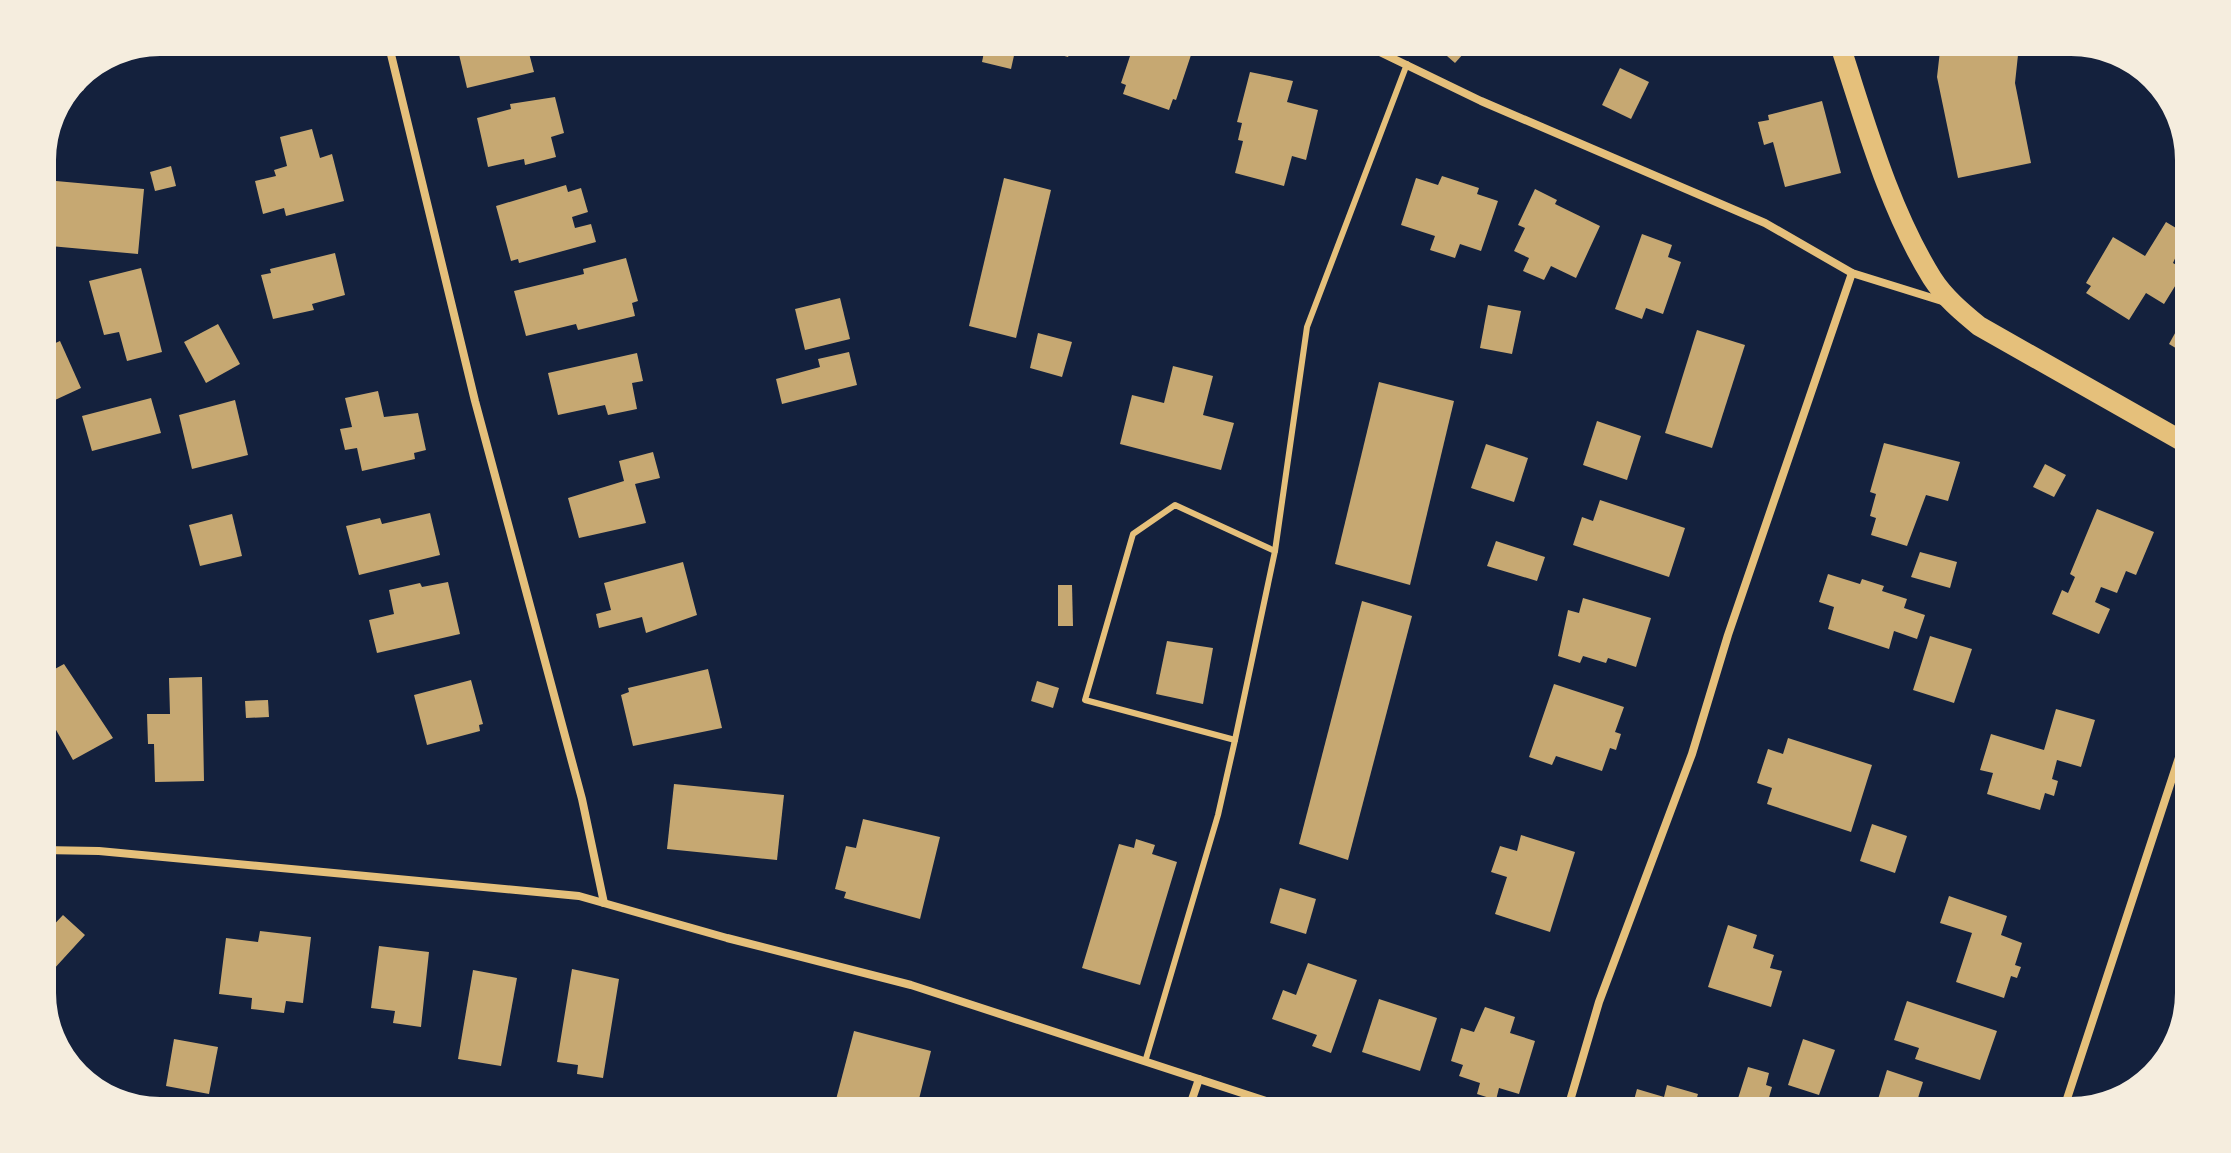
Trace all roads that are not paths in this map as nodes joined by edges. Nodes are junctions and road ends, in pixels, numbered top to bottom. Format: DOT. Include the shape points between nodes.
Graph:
graph roads {
  1 [pos="391,56"];
  2 [pos="1390,56"];
  3 [pos="1844,56"];
  4 [pos="1407,64"];
  5 [pos="1852,273"];
  6 [pos="1953,304"];
  7 [pos="2175,437"];
  8 [pos="1275,551"];
  9 [pos="1235,740"];
  10 [pos="2175,770"];
  11 [pos="56,850"];
  12 [pos="604,903"];
  13 [pos="1145,1062"];
  14 [pos="1199,1079"];
  15 [pos="1193,1097"];
  16 [pos="1254,1097"];
  17 [pos="1571,1097"];
  18 [pos="2068,1097"];
  1 -- 12 [label="street"];
  2 -- 4 [label="street"];
  3 -- 6 [label="main road" via="1897,208 1932,279"];
  4 -- 5 [label="street" via="1765,223"];
  4 -- 8 [label="lane" via="1307,327"];
  5 -- 6 [label="street"];
  5 -- 17 [label="street" via="1682,784 1599,1002"];
  6 -- 7 [label="main road" via="1979,326"];
  8 -- 9 [label="lane"];
  8 -- 9 [label="lane" via="1175,505 1133,534 1085,700"];
  9 -- 13 [label="lane"];
  10 -- 18 [label="street"];
  11 -- 12 [label="street" via="435,881"];
  12 -- 13 [label="street" via="911,985"];
  13 -- 14 [label="street"];
  14 -- 15 [label="street"];
  14 -- 16 [label="street"];
}
